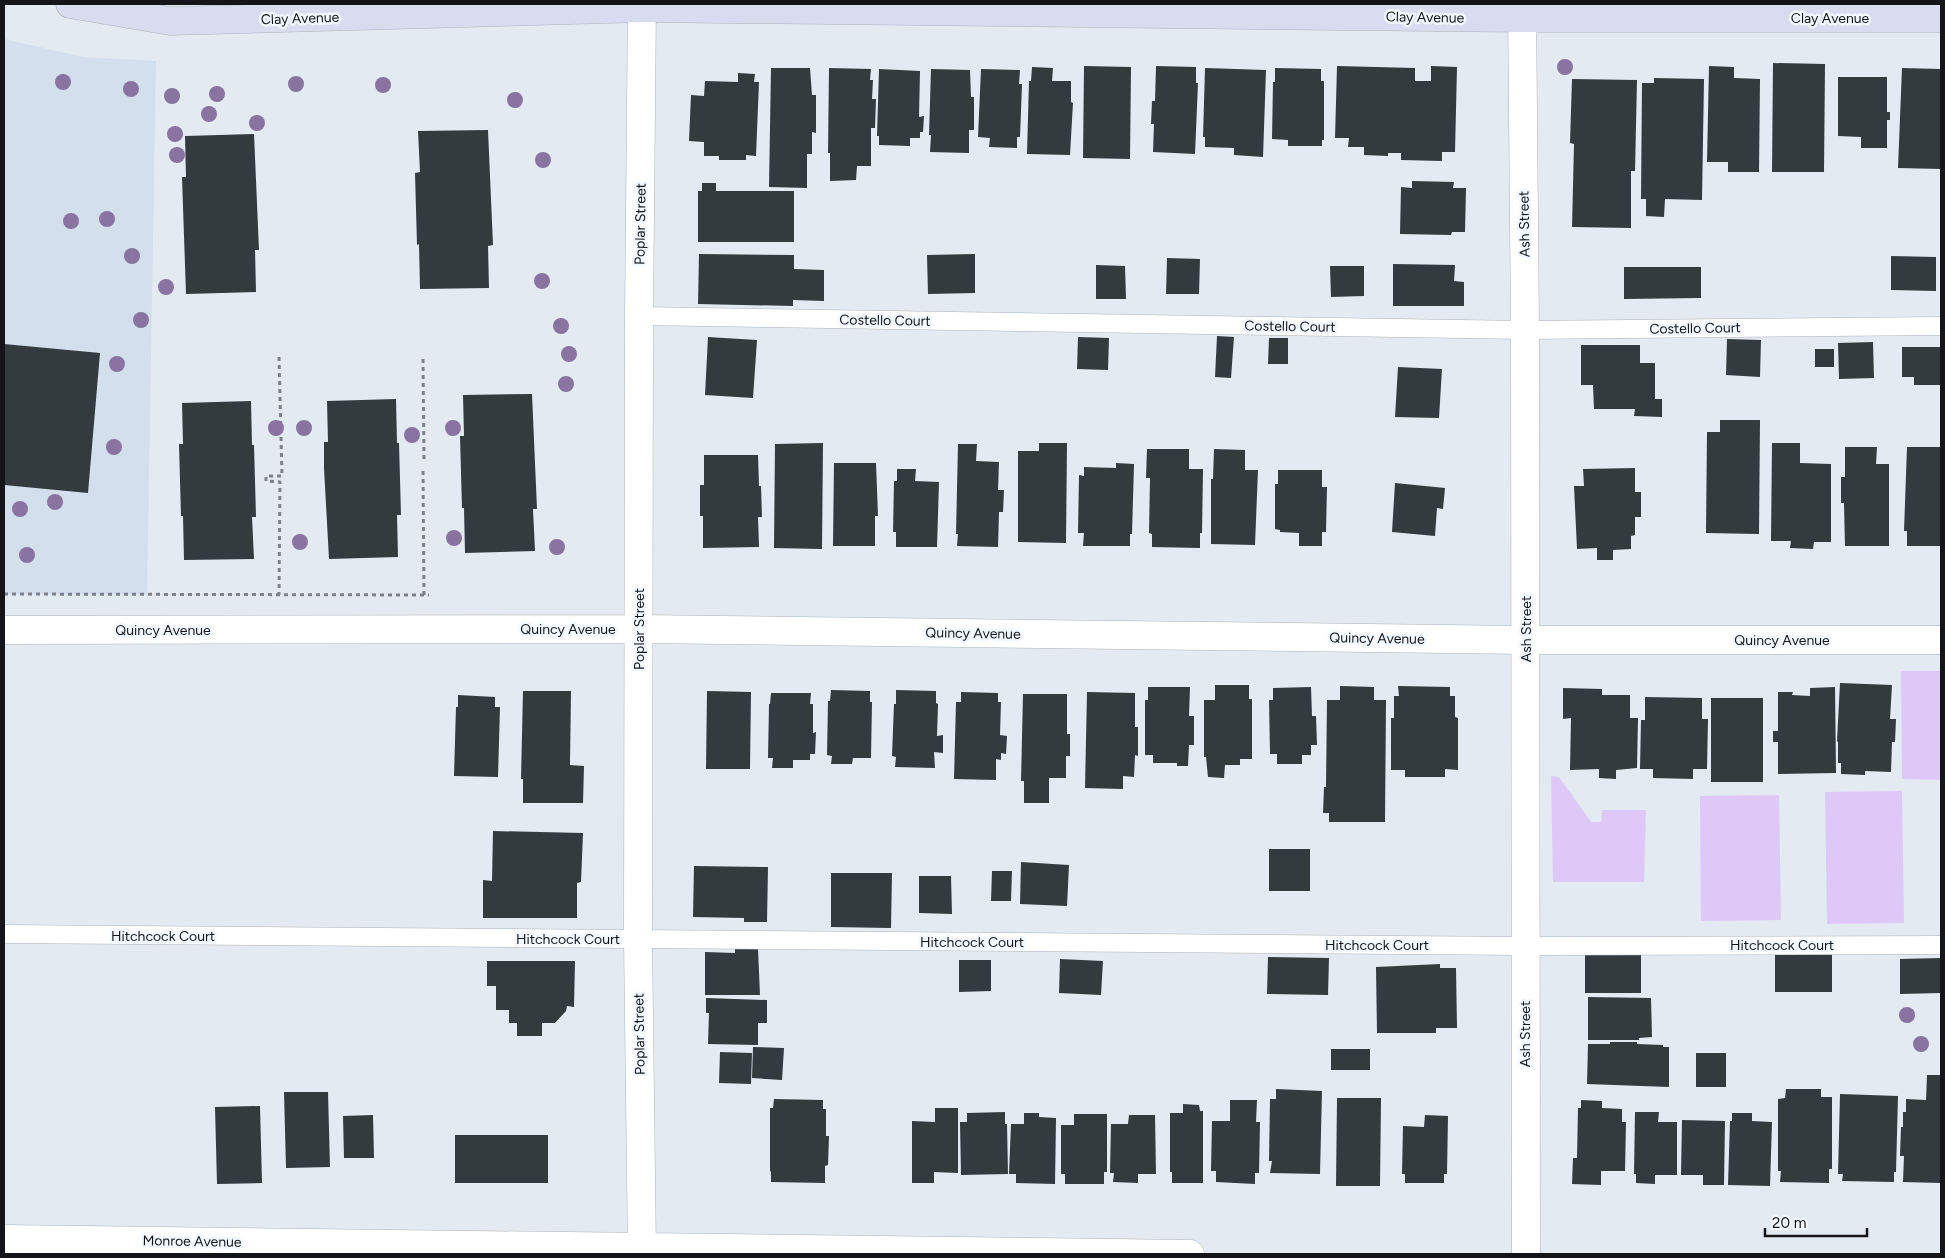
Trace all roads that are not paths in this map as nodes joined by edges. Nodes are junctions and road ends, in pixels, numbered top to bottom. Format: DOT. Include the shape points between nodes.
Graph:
graph roads {
  1 [pos="70,4"];
  2 [pos="642,6"];
  3 [pos="1522,11"];
  4 [pos="1941,18"];
  5 [pos="639,316"];
  6 [pos="1941,326"];
  7 [pos="1525,330"];
  8 [pos="640,629"];
  9 [pos="4,630"];
  10 [pos="1526,640"];
  11 [pos="1941,640"];
  12 [pos="4,934"];
  13 [pos="638,940"];
  14 [pos="1941,945"];
  15 [pos="1524,946"];
  16 [pos="4,1239"];
  17 [pos="642,1250"];
  18 [pos="1190,1254"];
  19 [pos="1526,1254"];
  1 -- 2 [label="main road, Clay Avenue" via="170,22"];
  2 -- 3 [label="main road, Clay Avenue"];
  2 -- 5 [label="street, Poplar Street"];
  3 -- 4 [label="main road, Clay Avenue"];
  3 -- 7 [label="street, Ash Street"];
  5 -- 7 [label="lane, Costello Court"];
  5 -- 8 [label="street, Poplar Street"];
  6 -- 7 [label="lane, Costello Court"];
  7 -- 10 [label="street, Ash Street"];
  8 -- 9 [label="street, Quincy Avenue"];
  8 -- 10 [label="street, Quincy Avenue"];
  8 -- 13 [label="street, Poplar Street"];
  10 -- 11 [label="street, Quincy Avenue"];
  10 -- 15 [label="street, Ash Street"];
  12 -- 13 [label="lane, Hitchcock Court"];
  13 -- 15 [label="lane, Hitchcock Court"];
  13 -- 17 [label="street, Poplar Street"];
  14 -- 15 [label="lane, Hitchcock Court"];
  15 -- 19 [label="street, Ash Street"];
  16 -- 17 [label="street, Monroe Avenue"];
  17 -- 18 [label="street, Monroe Avenue"];
}
